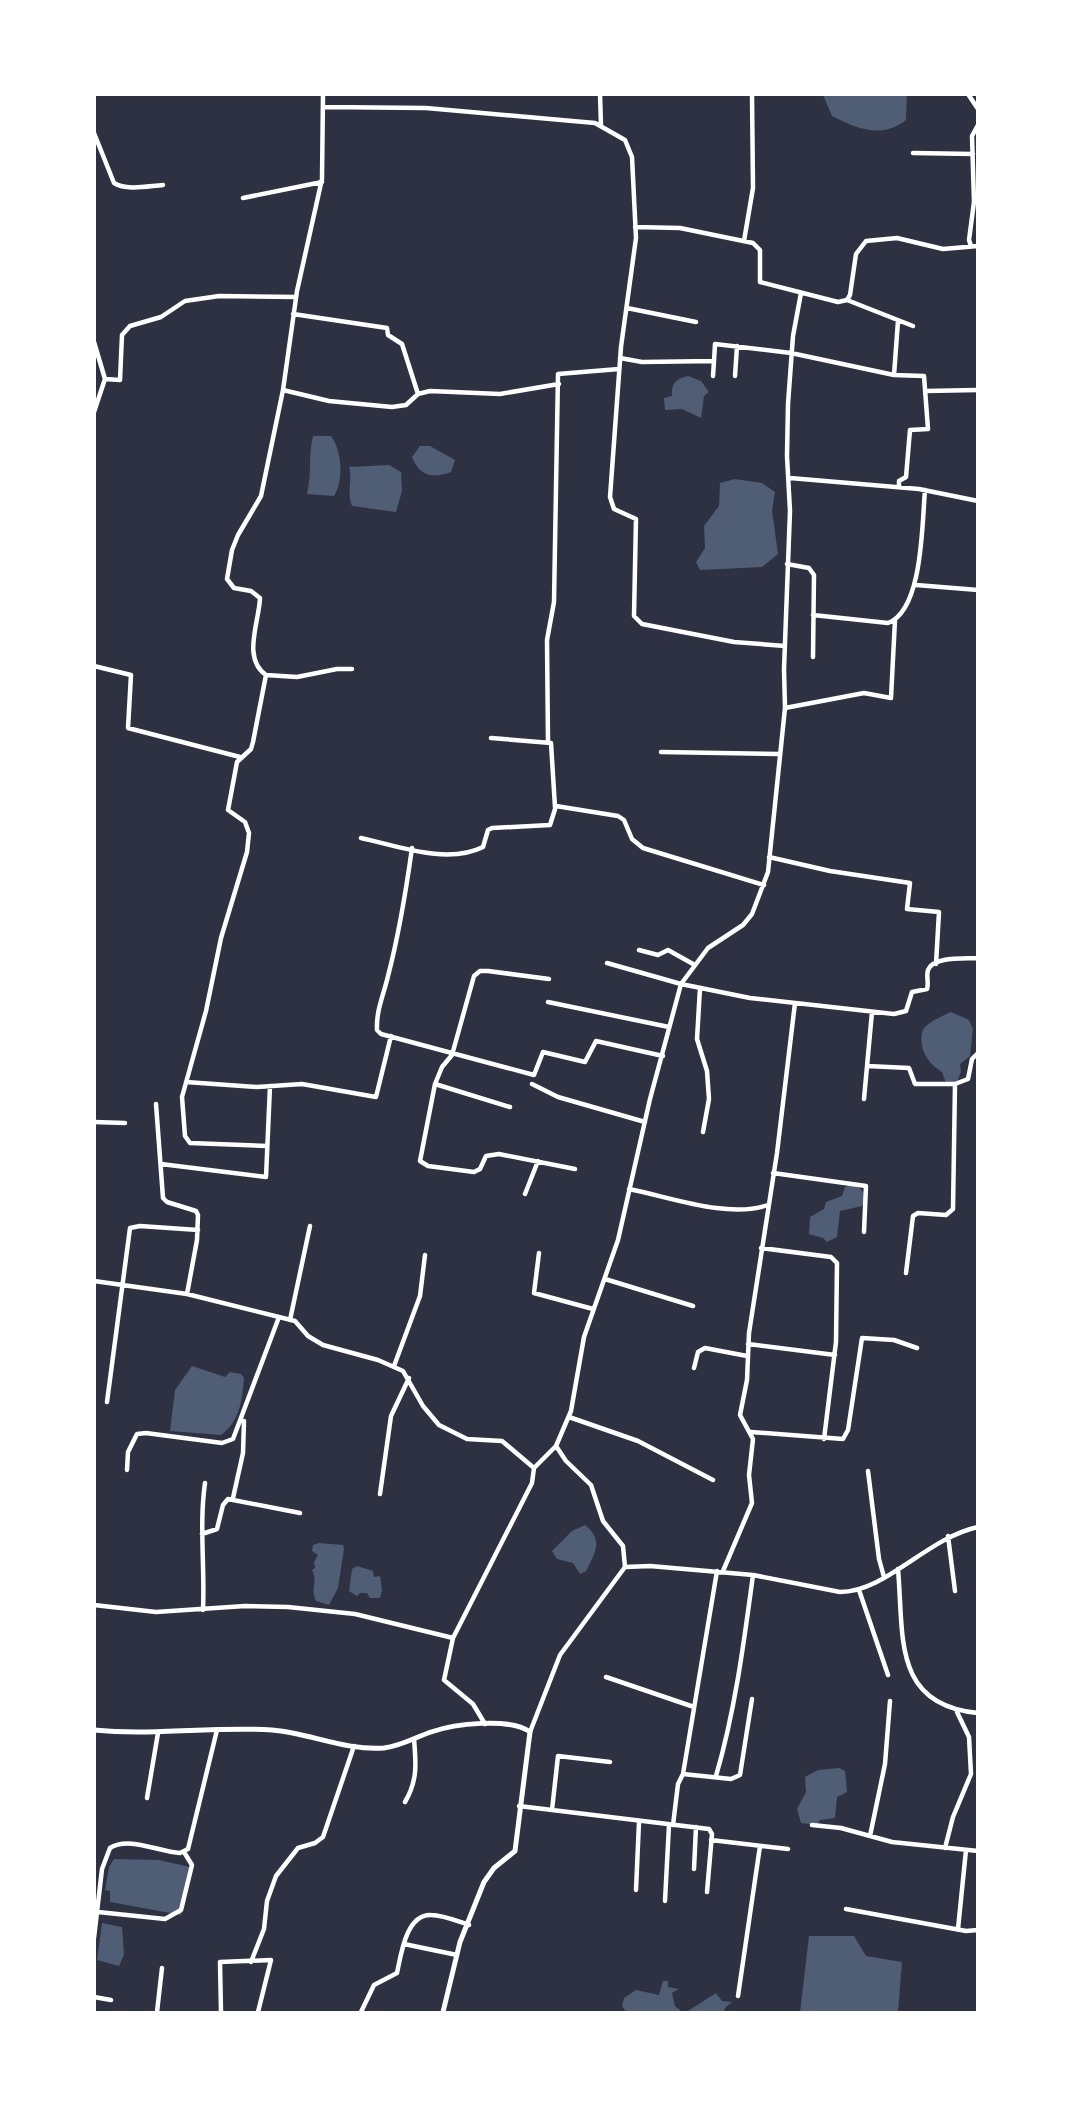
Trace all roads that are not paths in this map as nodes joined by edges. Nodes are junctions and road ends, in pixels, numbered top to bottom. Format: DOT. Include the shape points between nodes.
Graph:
graph roads {
  1 [pos="323,94"];
  2 [pos="600,94"];
  3 [pos="752,94"];
  4 [pos="968,94"];
  5 [pos="324,107"];
  6 [pos="978,109"];
  7 [pos="978,125"];
  8 [pos="601,126"];
  9 [pos="94,133"];
  10 [pos="913,153"];
  11 [pos="973,154"];
  12 [pos="322,182"];
  13 [pos="163,184"];
  14 [pos="243,198"];
  15 [pos="635,227"];
  16 [pos="744,241"];
  17 [pos="971,246"];
  18 [pos="978,246"];
  19 [pos="801,293"];
  20 [pos="296,297"];
  21 [pos="847,300"];
  22 [pos="627,308"];
  23 [pos="293,314"];
  24 [pos="898,321"];
  25 [pos="696,322"];
  26 [pos="913,326"];
  27 [pos="94,342"];
  28 [pos="737,346"];
  29 [pos="791,353"];
  30 [pos="620,358"];
  31 [pos="714,361"];
  32 [pos="619,369"];
  33 [pos="894,375"];
  34 [pos="713,376"];
  35 [pos="735,376"];
  36 [pos="105,379"];
  37 [pos="559,384"];
  38 [pos="283,390"];
  39 [pos="978,390"];
  40 [pos="925,391"];
  41 [pos="418,394"];
  42 [pos="94,412"];
  43 [pos="790,478"];
  44 [pos="899,487"];
  45 [pos="925,490"];
  46 [pos="978,501"];
  47 [pos="787,564"];
  48 [pos="916,585"];
  49 [pos="978,590"];
  50 [pos="813,615"];
  51 [pos="895,620"];
  52 [pos="785,646"];
  53 [pos="813,657"];
  54 [pos="94,666"];
  55 [pos="352,669"];
  56 [pos="266,675"];
  57 [pos="785,708"];
  58 [pos="491,738"];
  59 [pos="548,742"];
  60 [pos="661,752"];
  61 [pos="780,754"];
  62 [pos="240,758"];
  63 [pos="555,807"];
  64 [pos="361,838"];
  65 [pos="412,848"];
  66 [pos="769,857"];
  67 [pos="764,885"];
  68 [pos="639,950"];
  69 [pos="978,958"];
  70 [pos="607,963"];
  71 [pos="693,964"];
  72 [pos="936,964"];
  73 [pos="549,979"];
  74 [pos="681,984"];
  75 [pos="700,988"];
  76 [pos="548,1002"];
  77 [pos="795,1003"];
  78 [pos="872,1012"];
  79 [pos="669,1027"];
  80 [pos="391,1036"];
  81 [pos="978,1053"];
  82 [pos="452,1055"];
  83 [pos="663,1056"];
  84 [pos="867,1066"];
  85 [pos="186,1082"];
  86 [pos="435,1084"];
  87 [pos="532,1084"];
  88 [pos="955,1084"];
  89 [pos="270,1086"];
  90 [pos="864,1099"];
  91 [pos="156,1104"];
  92 [pos="510,1107"];
  93 [pos="94,1122"];
  94 [pos="645,1122"];
  95 [pos="125,1123"];
  96 [pos="703,1132"];
  97 [pos="267,1146"];
  98 [pos="538,1161"];
  99 [pos="161,1164"];
  100 [pos="575,1168"];
  101 [pos="773,1173"];
  102 [pos="629,1189"];
  103 [pos="525,1194"];
  104 [pos="768,1205"];
  105 [pos="310,1226"];
  106 [pos="198,1230"];
  107 [pos="864,1232"];
  108 [pos="761,1248"];
  109 [pos="539,1253"];
  110 [pos="425,1255"];
  111 [pos="906,1273"];
  112 [pos="605,1280"];
  113 [pos="94,1281"];
  114 [pos="123,1285"];
  115 [pos="187,1294"];
  116 [pos="693,1306"];
  117 [pos="593,1309"];
  118 [pos="279,1317"];
  119 [pos="290,1320"];
  120 [pos="748,1344"];
  121 [pos="917,1348"];
  122 [pos="835,1355"];
  123 [pos="747,1356"];
  124 [pos="394,1366"];
  125 [pos="694,1368"];
  126 [pos="409,1378"];
  127 [pos="107,1402"];
  128 [pos="244,1413"];
  129 [pos="569,1417"];
  130 [pos="751,1432"];
  131 [pos="824,1439"];
  132 [pos="556,1446"];
  133 [pos="534,1468"];
  134 [pos="128,1470"];
  135 [pos="868,1471"];
  136 [pos="714,1480"];
  137 [pos="205,1483"];
  138 [pos="380,1494"];
  139 [pos="232,1498"];
  140 [pos="300,1513"];
  141 [pos="978,1527"];
  142 [pos="202,1534"];
  143 [pos="948,1536"];
  144 [pos="625,1568"];
  145 [pos="898,1569"];
  146 [pos="717,1571"];
  147 [pos="723,1572"];
  148 [pos="753,1575"];
  149 [pos="884,1577"];
  150 [pos="859,1590"];
  151 [pos="955,1591"];
  152 [pos="94,1605"];
  153 [pos="203,1610"];
  154 [pos="453,1638"];
  155 [pos="888,1675"];
  156 [pos="606,1677"];
  157 [pos="752,1699"];
  158 [pos="890,1701"];
  159 [pos="694,1707"];
  160 [pos="957,1712"];
  161 [pos="978,1713"];
  162 [pos="484,1724"];
  163 [pos="94,1730"];
  164 [pos="217,1730"];
  165 [pos="530,1732"];
  166 [pos="158,1733"];
  167 [pos="414,1739"];
  168 [pos="354,1746"];
  169 [pos="610,1762"];
  170 [pos="683,1774"];
  171 [pos="716,1776"];
  172 [pos="147,1798"];
  173 [pos="405,1802"];
  174 [pos="519,1806"];
  175 [pos="552,1810"];
  176 [pos="639,1822"];
  177 [pos="671,1825"];
  178 [pos="812,1825"];
  179 [pos="696,1827"];
  180 [pos="870,1836"];
  181 [pos="711,1840"];
  182 [pos="760,1846"];
  183 [pos="945,1848"];
  184 [pos="788,1849"];
  185 [pos="966,1850"];
  186 [pos="978,1851"];
  187 [pos="184,1852"];
  188 [pos="694,1869"];
  189 [pos="636,1890"];
  190 [pos="707,1892"];
  191 [pos="665,1901"];
  192 [pos="846,1909"];
  193 [pos="98,1912"];
  194 [pos="469,1925"];
  195 [pos="958,1929"];
  196 [pos="978,1930"];
  197 [pos="94,1938"];
  198 [pos="404,1944"];
  199 [pos="457,1955"];
  200 [pos="251,1962"];
  201 [pos="162,1968"];
  202 [pos="738,1996"];
  203 [pos="94,1997"];
  204 [pos="111,2000"];
  205 [pos="157,2013"];
  206 [pos="221,2013"];
  207 [pos="258,2013"];
  208 [pos="361,2013"];
  209 [pos="443,2013"];
  1 -- 5 [label="street"];
  2 -- 8 [label="street"];
  3 -- 16 [label="street" via="753,188"];
  4 -- 6 [label="street"];
  5 -- 8 [label="street" via="426,108"];
  5 -- 12 [label="street"];
  7 -- 11 [label="street" via="972,135"];
  8 -- 15 [label="street" via="625,140 631,149"];
  9 -- 13 [label="street" via="114,183 121,187"];
  10 -- 11 [label="street"];
  11 -- 17 [label="street"];
  12 -- 14 [label="street"];
  12 -- 20 [label="street"];
  15 -- 16 [label="street" via="680,228"];
  15 -- 22 [label="street"];
  16 -- 19 [label="street" via="758,246 760,282"];
  17 -- 18 [label="street"];
  17 -- 21 [label="street" via="943,249 897,237 866,241 856,254 853,286"];
  19 -- 21 [label="street" via="838,303"];
  19 -- 29 [label="street"];
  20 -- 23 [label="street"];
  20 -- 36 [label="street" via="219,296 185,301 161,318 130,326 122,335 120,380"];
  21 -- 24 [label="street"];
  22 -- 25 [label="street"];
  22 -- 30 [label="street"];
  23 -- 38 [label="street"];
  23 -- 41 [label="street" via="387,328 388,335 402,344"];
  24 -- 26 [label="street"];
  24 -- 33 [label="street"];
  27 -- 36 [label="street"];
  28 -- 29 [label="street"];
  28 -- 31 [label="street" via="715,344"];
  28 -- 35 [label="street"];
  29 -- 33 [label="street"];
  29 -- 43 [label="street" via="787,456"];
  30 -- 31 [label="street" via="642,362"];
  30 -- 32 [label="street"];
  31 -- 34 [label="street"];
  32 -- 37 [label="street" via="558,374"];
  32 -- 52 [label="street" via="610,497 614,508 636,519 634,616 637,621 734,642"];
  33 -- 40 [label="street" via="924,376"];
  36 -- 42 [label="street"];
  37 -- 41 [label="street" via="500,394"];
  37 -- 59 [label="street" via="554,602 547,640"];
  38 -- 41 [label="street" via="329,401 392,407 406,405"];
  38 -- 56 [label="street" via="261,496 232,550 226,579 234,588 251,591 260,598 253,654 255,664"];
  39 -- 40 [label="street"];
  40 -- 44 [label="street" via="928,429 910,430 906,477 899,481"];
  43 -- 44 [label="street"];
  43 -- 47 [label="street"];
  44 -- 45 [label="street"];
  45 -- 46 [label="street"];
  45 -- 48 [label="street"];
  47 -- 50 [label="street" via="813,570"];
  47 -- 52 [label="street"];
  48 -- 49 [label="street"];
  48 -- 51 [label="street"];
  50 -- 51 [label="street" via="877,623"];
  50 -- 53 [label="street"];
  51 -- 57 [label="street" via="891,698 864,693"];
  52 -- 57 [label="street"];
  54 -- 62 [label="street" via="131,675 128,728"];
  55 -- 56 [label="street" via="297,677"];
  56 -- 62 [label="street" via="253,742"];
  57 -- 61 [label="street"];
  58 -- 59 [label="street"];
  59 -- 63 [label="street" via="552,747"];
  60 -- 61 [label="street"];
  61 -- 66 [label="street"];
  62 -- 85 [label="street" via="228,810 245,822 249,842"];
  63 -- 65 [label="street" via="550,825 492,828 485,845 478,850 450,855"];
  63 -- 67 [label="street" via="618,816 624,819 632,839 643,848"];
  64 -- 65 [label="street"];
  65 -- 80 [label="street" via="394,951 376,1023 376,1030"];
  66 -- 67 [label="street"];
  66 -- 72 [label="street" via="910,883 907,909 939,912"];
  67 -- 71 [label="street" via="743,925 708,948"];
  68 -- 71 [label="street" via="657,955 668,950"];
  69 -- 72 [label="street"];
  70 -- 74 [label="street"];
  71 -- 74 [label="street"];
  72 -- 78 [label="street" via="928,970 927,989 909,994 906,1011"];
  73 -- 82 [label="street" via="476,973"];
  74 -- 75 [label="street"];
  74 -- 79 [label="street"];
  75 -- 77 [label="street" via="750,999"];
  75 -- 96 [label="street" via="697,1039 707,1071 709,1099"];
  76 -- 79 [label="street"];
  77 -- 78 [label="street"];
  77 -- 101 [label="street"];
  78 -- 84 [label="street"];
  79 -- 83 [label="street"];
  80 -- 82 [label="street"];
  80 -- 89 [label="street" via="376,1097 302,1084"];
  81 -- 88 [label="street" via="972,1059 968,1079"];
  82 -- 83 [label="street" via="534,1075 543,1052 585,1062 596,1041"];
  82 -- 86 [label="street"];
  83 -- 94 [label="street"];
  84 -- 88 [label="street" via="909,1068 918,1084"];
  84 -- 90 [label="street"];
  85 -- 89 [label="street"];
  85 -- 97 [label="street" via="182,1107 186,1140"];
  86 -- 92 [label="street"];
  86 -- 98 [label="street" via="420,1156 423,1164 474,1172 490,1154"];
  87 -- 94 [label="street" via="558,1096"];
  88 -- 111 [label="street" via="953,1209 946,1215 914,1216"];
  89 -- 97 [label="street"];
  91 -- 99 [label="street"];
  93 -- 95 [label="street"];
  94 -- 102 [label="street"];
  97 -- 99 [label="street" via="266,1177"];
  98 -- 100 [label="street"];
  98 -- 103 [label="street"];
  99 -- 106 [label="street" via="163,1198 196,1211"];
  101 -- 104 [label="street"];
  101 -- 107 [label="street" via="866,1186"];
  102 -- 104 [label="street" via="713,1208 757,1209"];
  102 -- 112 [label="street"];
  104 -- 108 [label="street"];
  105 -- 119 [label="street"];
  106 -- 114 [label="street" via="130,1228"];
  106 -- 115 [label="street"];
  108 -- 120 [label="street"];
  108 -- 122 [label="street" via="834,1259 838,1274"];
  109 -- 117 [label="street" via="534,1293"];
  110 -- 124 [label="street" via="420,1296"];
  112 -- 116 [label="street"];
  112 -- 117 [label="street"];
  113 -- 114 [label="street"];
  114 -- 115 [label="street"];
  114 -- 127 [label="street"];
  115 -- 118 [label="street"];
  117 -- 129 [label="street"];
  118 -- 119 [label="street"];
  118 -- 128 [label="street"];
  119 -- 124 [label="street" via="323,1345"];
  120 -- 122 [label="street"];
  120 -- 123 [label="street"];
  121 -- 131 [label="street" via="894,1340 862,1338 846,1437"];
  122 -- 131 [label="street"];
  123 -- 125 [label="street" via="705,1348 698,1352"];
  123 -- 130 [label="street" via="740,1415"];
  124 -- 126 [label="street"];
  126 -- 133 [label="street" via="423,1406 439,1425 467,1439 502,1441"];
  126 -- 138 [label="street" via="391,1416"];
  128 -- 134 [label="street" via="237,1434 227,1442 137,1434 128,1452"];
  128 -- 139 [label="street" via="243,1453"];
  129 -- 132 [label="street"];
  129 -- 136 [label="street" via="638,1441"];
  130 -- 131 [label="street"];
  130 -- 147 [label="street" via="752,1503"];
  132 -- 133 [label="street"];
  132 -- 144 [label="street" via="591,1485 603,1521 623,1546"];
  133 -- 154 [label="street" via="532,1484"];
  135 -- 149 [label="street"];
  137 -- 142 [label="street" via="200,1515"];
  139 -- 140 [label="street"];
  139 -- 142 [label="street" via="225,1501 217,1529"];
  141 -- 143 [label="street"];
  142 -- 153 [label="street"];
  143 -- 145 [label="street"];
  143 -- 151 [label="street"];
  144 -- 146 [label="street"];
  144 -- 165 [label="street" via="560,1655"];
  145 -- 149 [label="street"];
  145 -- 160 [label="street" via="903,1632 914,1681"];
  146 -- 147 [label="street"];
  146 -- 159 [label="street"];
  147 -- 148 [label="street"];
  148 -- 150 [label="street" via="840,1592"];
  148 -- 171 [label="street" via="726,1743"];
  149 -- 150 [label="street"];
  150 -- 155 [label="street"];
  152 -- 153 [label="street" via="156,1612"];
  153 -- 154 [label="street" via="268,1606 355,1614"];
  154 -- 162 [label="street" via="444,1680 473,1704"];
  156 -- 159 [label="street"];
  157 -- 171 [label="street" via="740,1775 731,1779"];
  158 -- 180 [label="street" via="885,1764"];
  159 -- 170 [label="street"];
  160 -- 161 [label="street"];
  160 -- 183 [label="street" via="969,1737 971,1774 952,1817"];
  162 -- 165 [label="street"];
  162 -- 167 [label="street" via="450,1727"];
  163 -- 166 [label="street"];
  164 -- 166 [label="street"];
  164 -- 168 [label="street" via="275,1731"];
  164 -- 187 [label="street" via="190,1844"];
  165 -- 174 [label="street"];
  166 -- 172 [label="street"];
  167 -- 168 [label="street" via="384,1748"];
  167 -- 173 [label="street" via="417,1771"];
  168 -- 200 [label="street" via="323,1837 298,1848 276,1876 267,1902 264,1929"];
  169 -- 175 [label="street" via="558,1756"];
  170 -- 171 [label="street"];
  170 -- 177 [label="street"];
  174 -- 175 [label="street"];
  174 -- 194 [label="street" via="515,1851 484,1882"];
  175 -- 176 [label="street"];
  176 -- 177 [label="street"];
  176 -- 189 [label="street"];
  177 -- 179 [label="street"];
  177 -- 191 [label="street"];
  178 -- 180 [label="street"];
  179 -- 181 [label="street" via="711,1831"];
  179 -- 188 [label="street"];
  180 -- 183 [label="street"];
  181 -- 182 [label="street"];
  181 -- 190 [label="street"];
  182 -- 184 [label="street"];
  182 -- 202 [label="street"];
  183 -- 185 [label="street"];
  185 -- 186 [label="street"];
  185 -- 195 [label="street"];
  187 -- 193 [label="street" via="138,1845 114,1846 102,1869"];
  187 -- 193 [label="street" via="192,1865 181,1910 165,1919"];
  192 -- 195 [label="street"];
  193 -- 197 [label="street"];
  194 -- 198 [label="street" via="428,1914 416,1920"];
  194 -- 199 [label="street"];
  195 -- 196 [label="street"];
  198 -- 199 [label="street"];
  198 -- 208 [label="street" via="397,1973 374,1985"];
  199 -- 209 [label="street"];
  200 -- 206 [label="street" via="220,1962"];
  200 -- 207 [label="street" via="272,1960"];
  201 -- 205 [label="street"];
  203 -- 204 [label="street"];
}
